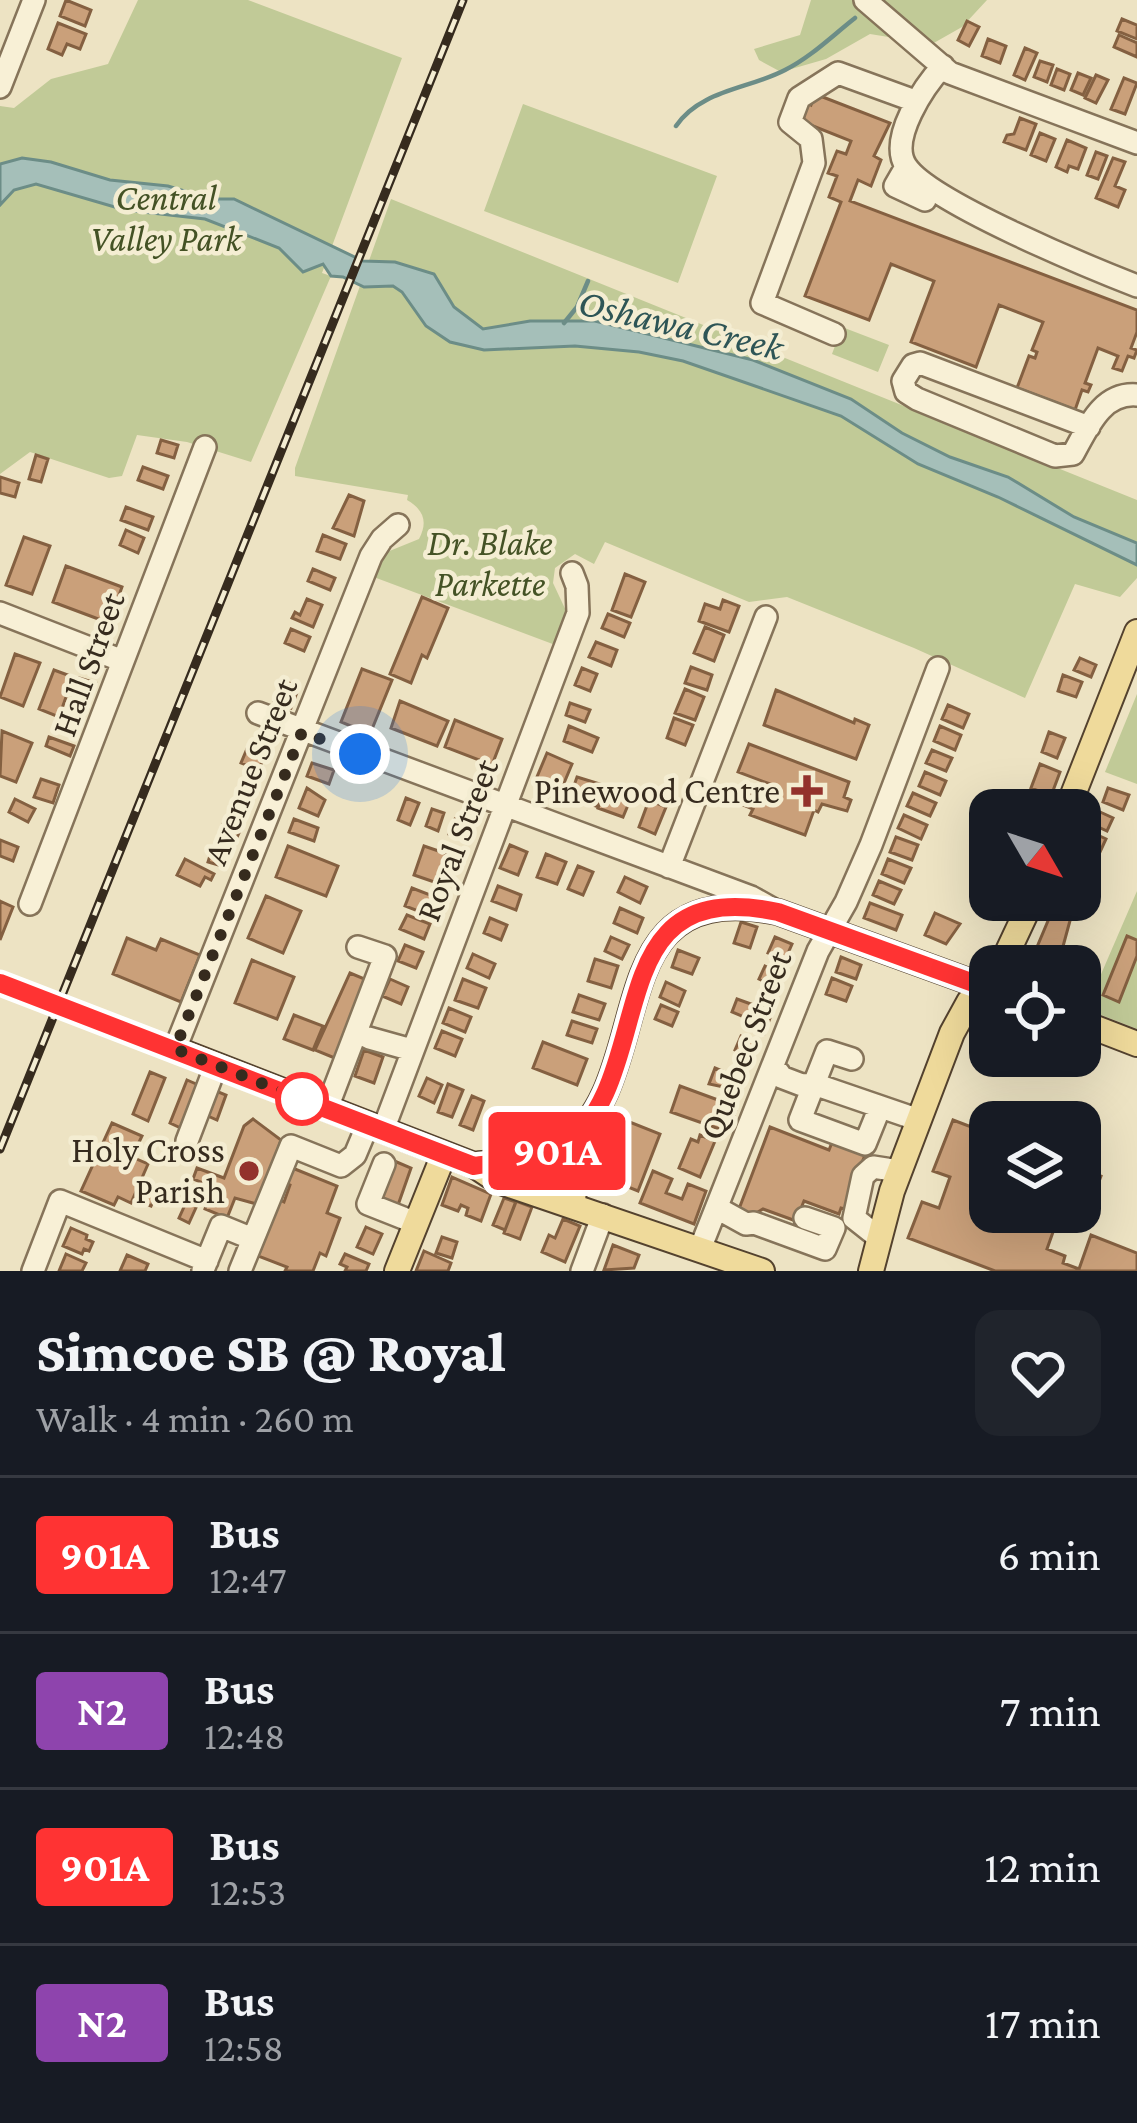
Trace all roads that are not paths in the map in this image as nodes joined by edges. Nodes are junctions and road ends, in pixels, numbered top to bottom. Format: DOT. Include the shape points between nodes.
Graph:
graph roads {
  1 [pos="34,0"];
  2 [pos="865,0"];
  3 [pos="943,67"];
  4 [pos="6,86"];
  5 [pos="915,101"];
  6 [pos="1137,143"];
  7 [pos="906,167"];
  8 [pos="925,200"];
  9 [pos="1137,286"];
  10 [pos="834,334"];
  11 [pos="1137,395"];
  12 [pos="1089,427"];
  13 [pos="205,447"];
  14 [pos="398,525"];
  15 [pos="572,573"];
  16 [pos="0,613"];
  17 [pos="766,617"];
  18 [pos="1137,632"];
  19 [pos="124,661"];
  20 [pos="938,668"];
  21 [pos="258,713"];
  22 [pos="302,732"];
  23 [pos="1075,789"];
  24 [pos="506,805"];
  25 [pos="669,867"];
  26 [pos="30,904"];
  27 [pos="778,912"];
  28 [pos="827,931"];
  29 [pos="358,947"];
  30 [pos="969,979"];
  31 [pos="1101,1030"];
  32 [pos="969,1032"];
  33 [pos="369,1038"];
  34 [pos="1137,1044"];
  35 [pos="175,1049"];
  36 [pos="412,1050"];
  37 [pos="852,1059"];
  38 [pos="216,1065"];
  39 [pos="775,1072"];
  40 [pos="810,1083"];
  41 [pos="598,1105"];
  42 [pos="880,1107"];
  43 [pos="327,1108"];
  44 [pos="919,1120"];
  45 [pos="375,1127"];
  46 [pos="187,1141"];
  47 [pos="443,1154"];
  48 [pos="384,1164"];
  49 [pos="474,1166"];
  50 [pos="572,1205"];
  51 [pos="721,1210"];
  52 [pos="603,1215"];
  53 [pos="806,1218"];
  54 [pos="416,1223"];
  55 [pos="253,1239"];
  56 [pos="700,1249"];
  57 [pos="205,1266"];
  58 [pos="33,1271"];
  59 [pos="240,1271"];
  60 [pos="397,1271"];
  61 [pos="582,1271"];
  62 [pos="762,1271"];
  63 [pos="872,1271"];
  1 -- 4 [label="street"];
  2 -- 3 [label="street"];
  3 -- 5 [label="street"];
  3 -- 6 [label="street"];
  5 -- 7 [label="street" via="901,151"];
  5 -- 10 [label="street" via="838,74 799,98 790,122 811,139 814,163 762,303"];
  7 -- 8 [label="street" via="896,186"];
  7 -- 9 [label="street" via="978,215"];
  11 -- 12 [label="street" via="1120,394"];
  12 -- 12 [label="street" via="920,363 903,381 917,399 1055,456 1073,454"];
  13 -- 19 [label="street, Hall Street"];
  14 -- 22 [label="street, Avenue Street" via="371,556"];
  15 -- 24 [label="street, Royal Street" via="578,613"];
  16 -- 19 [label="street"];
  17 -- 25 [label="street"];
  18 -- 23 [label="main road"];
  19 -- 26 [label="street, Hall Street"];
  20 -- 28 [label="street, Quebec Street" via="871,844"];
  21 -- 22 [label="street"];
  22 -- 24 [label="street"];
  22 -- 35 [label="street, Avenue Street"];
  24 -- 25 [label="street"];
  24 -- 36 [label="street, Royal Street"];
  25 -- 27 [label="street"];
  27 -- 28 [label="main road"];
  27 -- 41 [label="main road" via="726,904 674,926 643,977"];
  28 -- 30 [label="main road"];
  28 -- 39 [label="street, Quebec Street"];
  29 -- 43 [label="street" via="386,956"];
  31 -- 34 [label="main road"];
  32 -- 44 [label="main road"];
  33 -- 36 [label="street"];
  35 -- 38 [label="main road"];
  36 -- 45 [label="street, Royal Street"];
  37 -- 40 [label="street" via="826,1051"];
  38 -- 43 [label="main road"];
  38 -- 46 [label="street"];
  39 -- 40 [label="street"];
  39 -- 51 [label="street, Quebec Street"];
  40 -- 42 [label="street"];
  40 -- 42 [label="street" via="800,1120 866,1144"];
  41 -- 49 [label="main road" via="551,1155"];
  41 -- 50 [label="main road"];
  42 -- 44 [label="street"];
  43 -- 45 [label="main road"];
  44 -- 63 [label="main road"];
  45 -- 47 [label="main road"];
  45 -- 55 [label="street" via="341,1166 291,1146"];
  47 -- 49 [label="main road"];
  47 -- 54 [label="main road"];
  48 -- 54 [label="street" via="368,1204"];
  49 -- 50 [label="main road"];
  50 -- 52 [label="main road"];
  51 -- 53 [label="street" via="826,1249 834,1228"];
  51 -- 56 [label="street, Quebec Street"];
  52 -- 56 [label="main road"];
  52 -- 61 [label="street"];
  54 -- 60 [label="main road"];
  55 -- 57 [label="street" via="221,1226"];
  55 -- 59 [label="street"];
  56 -- 62 [label="main road"];
  57 -- 58 [label="street" via="60,1201"];
}
